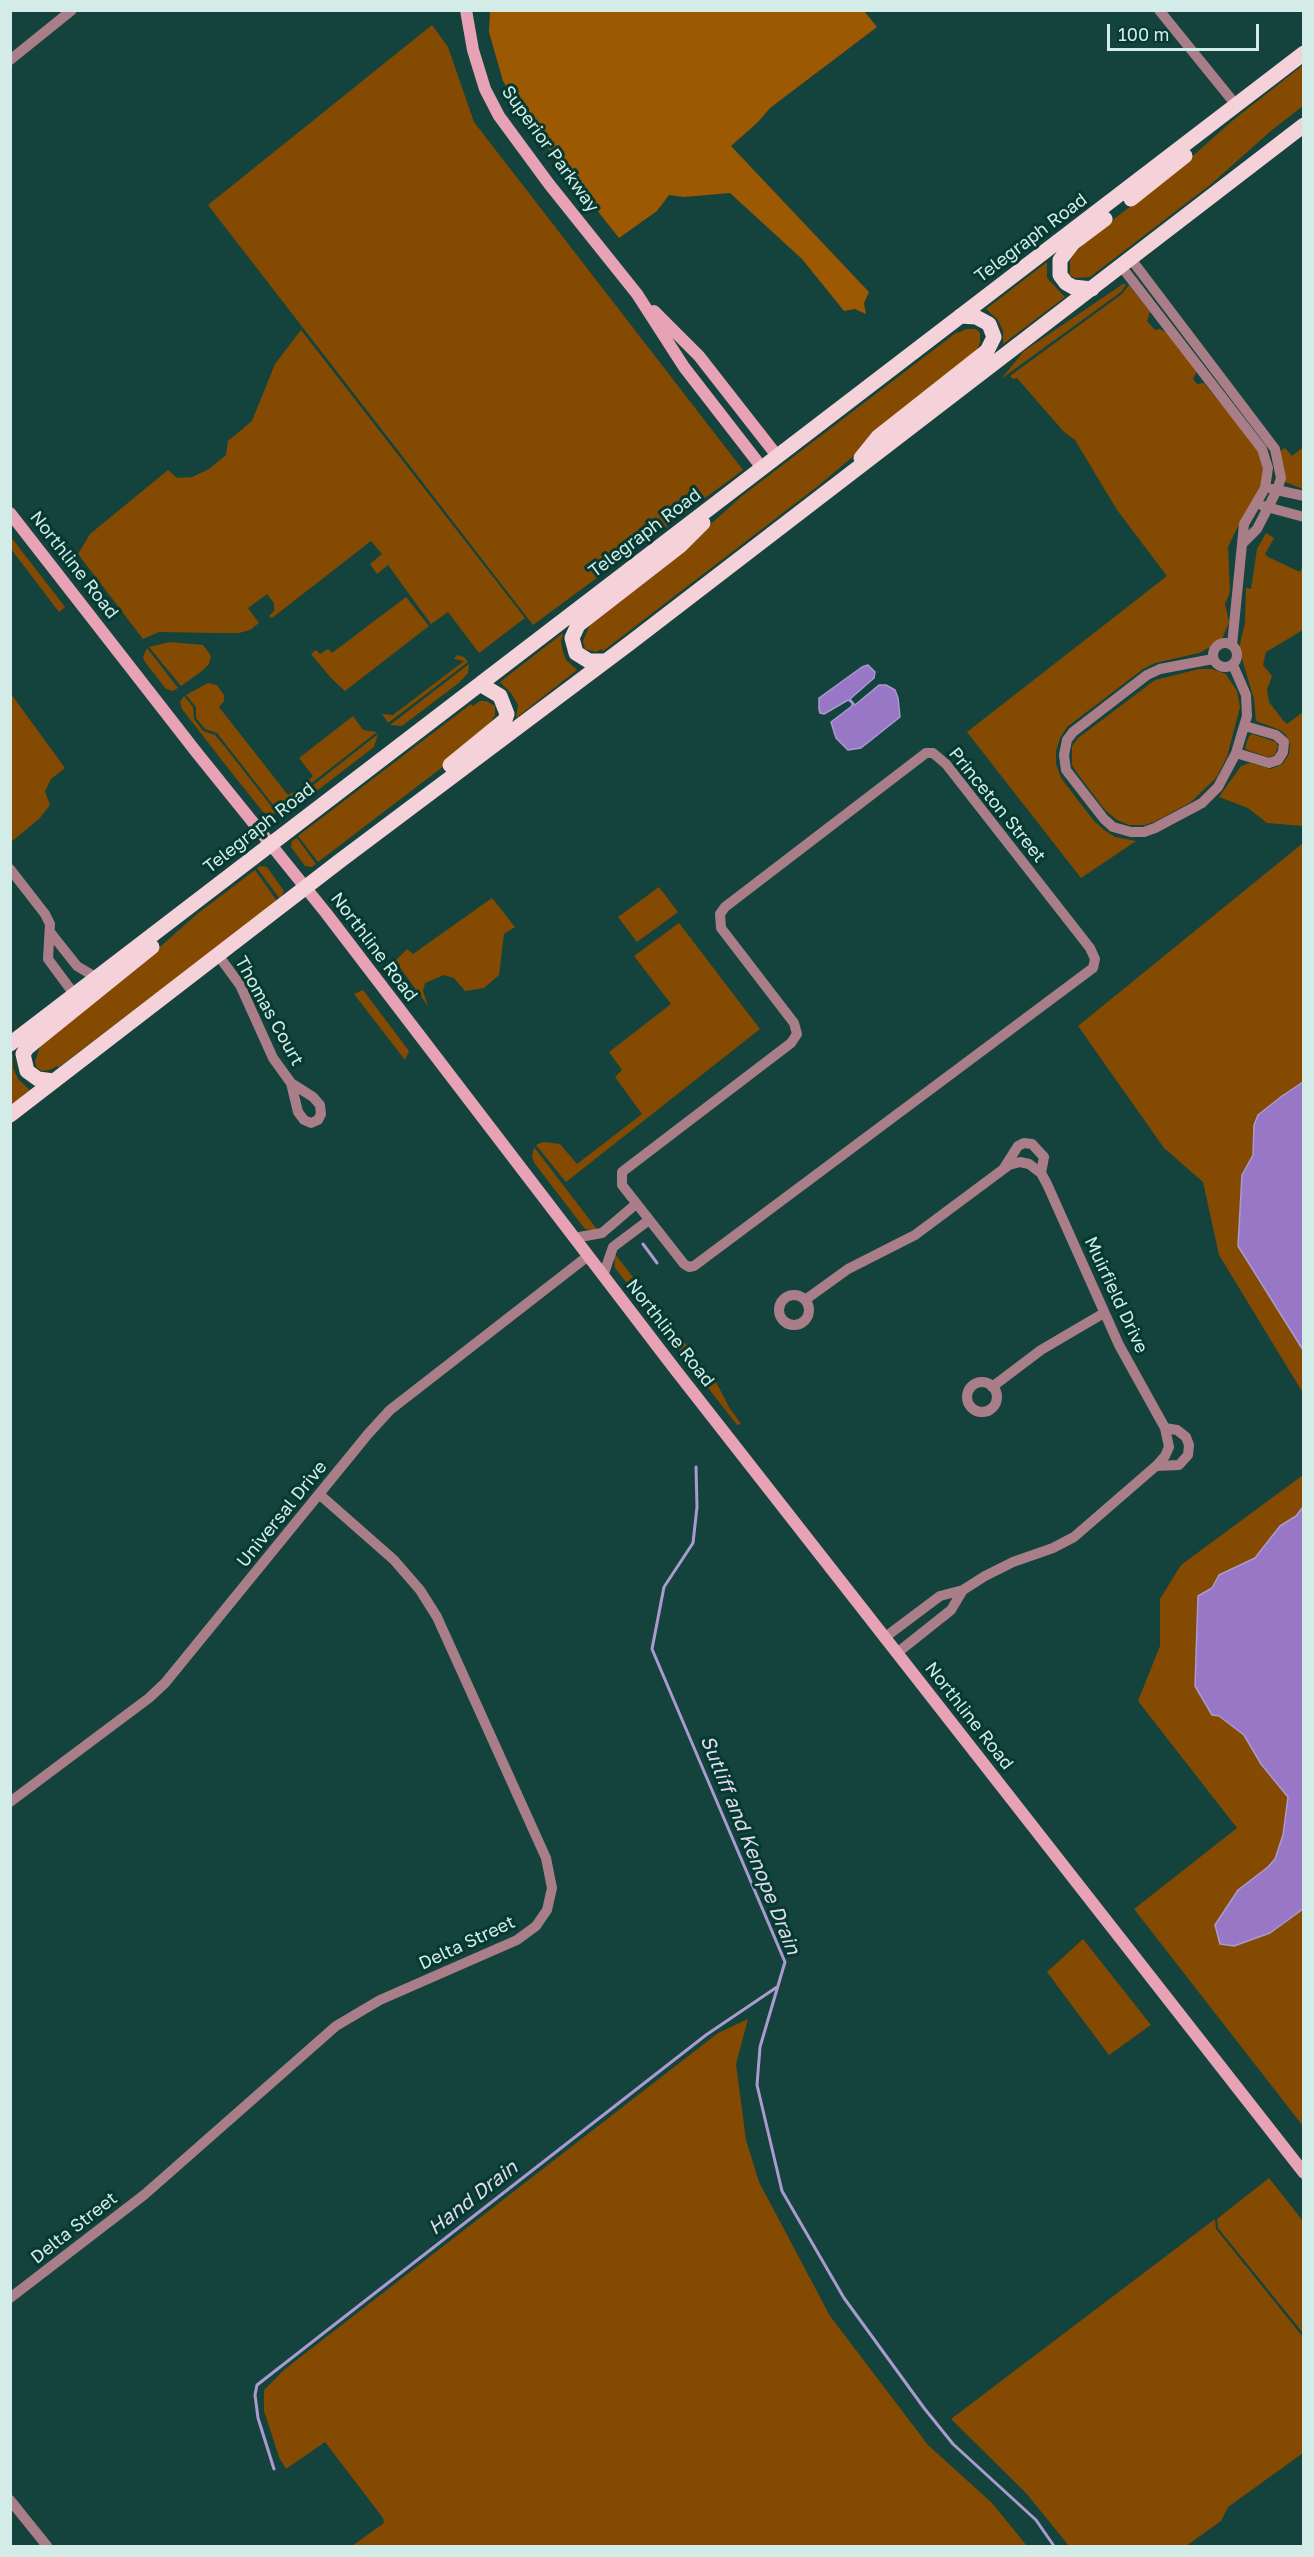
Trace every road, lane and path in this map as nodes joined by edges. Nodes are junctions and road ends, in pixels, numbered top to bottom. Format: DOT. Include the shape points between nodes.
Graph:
graph roads {
  1 [pos="72,10"];
  2 [pos="466,10"];
  3 [pos="1160,10"];
  4 [pos="1304,53"];
  5 [pos="10,60"];
  6 [pos="1236,105"];
  7 [pos="1304,112"];
  8 [pos="1304,125"];
  9 [pos="1204,129"];
  10 [pos="1242,172"];
  11 [pos="1126,262"];
  12 [pos="1092,289"];
  13 [pos="637,294"];
  14 [pos="960,316"];
  15 [pos="1213,366"];
  16 [pos="1203,373"];
  17 [pos="778,457"];
  18 [pos="763,469"];
  19 [pos="844,478"];
  20 [pos="1265,488"];
  21 [pos="1277,490"];
  22 [pos="1304,496"];
  23 [pos="717,503"];
  24 [pos="1257,504"];
  25 [pos="1269,508"];
  26 [pos="10,513"];
  27 [pos="1304,517"];
  28 [pos="1243,543"];
  29 [pos="1233,645"];
  30 [pos="1213,659"];
  31 [pos="606,661"];
  32 [pos="1233,665"];
  33 [pos="480,684"];
  34 [pos="1245,726"];
  35 [pos="1236,753"];
  36 [pos="270,844"];
  37 [pos="335,865"];
  38 [pos="10,868"];
  39 [pos="305,888"];
  40 [pos="171,920"];
  41 [pos="50,932"];
  42 [pos="218,955"];
  43 [pos="97,978"];
  44 [pos="74,994"];
  45 [pos="10,1044"];
  46 [pos="54,1081"];
  47 [pos="291,1083"];
  48 [pos="10,1115"];
  49 [pos="1004,1168"];
  50 [pos="1041,1173"];
  51 [pos="636,1204"];
  52 [pos="649,1220"];
  53 [pos="574,1238"];
  54 [pos="588,1256"];
  55 [pos="603,1276"];
  56 [pos="805,1300"];
  57 [pos="1104,1312"];
  58 [pos="993,1387"];
  59 [pos="1165,1428"];
  60 [pos="1156,1466"];
  61 [pos="319,1494"];
  62 [pos="963,1590"];
  63 [pos="884,1638"];
  64 [pos="897,1653"];
  65 [pos="10,1802"];
  66 [pos="1304,2172"];
  67 [pos="10,2298"];
  68 [pos="10,2500"];
  69 [pos="47,2547"];
  1 -- 5 [label="street"];
  2 -- 13 [label="main road, Superior Parkway" via="472,50 499,116"];
  3 -- 6 [label="street"];
  4 -- 6 [label="main road, Telegraph Road"];
  6 -- 9 [label="main road, Telegraph Road"];
  7 -- 10 [label="main road" via="1274,135"];
  8 -- 10 [label="main road"];
  9 -- 12 [label="main road" via="1189,152 1064,253 1059,268 1066,283"];
  9 -- 14 [label="main road, Telegraph Road"];
  10 -- 11 [label="main road"];
  11 -- 12 [label="main road"];
  11 -- 15 [label="street"];
  11 -- 16 [label="street"];
  12 -- 19 [label="main road"];
  13 -- 17 [label="main road, Superior Parkway" via="699,356"];
  13 -- 18 [label="main road, Superior Parkway" via="684,367"];
  14 -- 17 [label="main road, Telegraph Road"];
  14 -- 19 [label="main road" via="976,317 989,324 994,338 987,351 878,437"];
  15 -- 16 [label="street"];
  15 -- 21 [label="street" via="1275,448 1281,478"];
  16 -- 20 [label="street" via="1262,449 1268,468"];
  17 -- 18 [label="main road, Telegraph Road"];
  18 -- 23 [label="main road, Telegraph Road"];
  19 -- 31 [label="main road"];
  20 -- 21 [label="street"];
  20 -- 24 [label="street"];
  21 -- 22 [label="street"];
  21 -- 25 [label="street"];
  23 -- 31 [label="main road" via="681,545 578,625 572,638 576,653 589,661"];
  23 -- 33 [label="main road, Telegraph Road"];
  24 -- 25 [label="street"];
  24 -- 28 [label="street" via="1244,524"];
  25 -- 27 [label="street"];
  25 -- 28 [label="street"];
  26 -- 36 [label="main road, Northline Road"];
  28 -- 29 [label="street"];
  29 -- 30 [label="street" via="1218,645"];
  29 -- 32 [label="street" via="1238,655"];
  30 -- 32 [label="street" via="1221,667"];
  30 -- 35 [label="street" via="1147,675 1073,732 1065,748 1064,762 1072,780 1108,823 1126,832 1144,832 1202,803 1224,780"];
  31 -- 37 [label="main road"];
  32 -- 34 [label="street" via="1246,695"];
  33 -- 36 [label="main road, Telegraph Road"];
  33 -- 37 [label="main road" via="500,696 507,714 505,720 353,840"];
  34 -- 35 [label="street"];
  34 -- 35 [label="street" via="1276,735 1284,742 1283,752 1278,760 1269,763"];
  36 -- 39 [label="main road, Northline Road"];
  36 -- 40 [label="main road, Telegraph Road"];
  37 -- 39 [label="main road"];
  38 -- 41 [label="street" via="45,914"];
  39 -- 42 [label="main road"];
  39 -- 53 [label="main road, Northline Road"];
  40 -- 43 [label="main road, Telegraph Road"];
  40 -- 46 [label="main road" via="166,934 136,962 27,1048 23,1054 27,1071 38,1079"];
  41 -- 43 [label="street" via="77,966"];
  41 -- 44 [label="street" via="48,959"];
  42 -- 46 [label="main road"];
  42 -- 47 [label="street, Thomas Court" via="240,985 273,1058"];
  43 -- 44 [label="main road, Telegraph Road"];
  44 -- 45 [label="main road, Telegraph Road"];
  46 -- 48 [label="main road"];
  49 -- 50 [label="street" via="1020,1162"];
  49 -- 50 [label="street, Muirfield Drive" via="1018,1146 1032,1144 1044,1157"];
  49 -- 56 [label="street" via="915,1235 848,1269"];
  50 -- 57 [label="street, Muirfield Drive"];
  51 -- 52 [label="street, Princeton Street"];
  51 -- 52 [label="street, Princeton Street" via="622,1185 622,1172 791,1043 797,1034 794,1023 721,928 721,911 919,757 933,753 1090,948 1095,959 1093,968 694,1266 684,1264"];
  51 -- 53 [label="street" via="602,1233"];
  52 -- 55 [label="street" via="613,1247"];
  53 -- 54 [label="main road, Northline Road"];
  54 -- 55 [label="main road, Northline Road"];
  54 -- 61 [label="street, Universal Drive" via="390,1410"];
  55 -- 63 [label="main road, Northline Road"];
  57 -- 58 [label="street" via="1047,1346"];
  57 -- 59 [label="street, Muirfield Drive"];
  59 -- 60 [label="street, Muirfield Drive" via="1169,1447"];
  59 -- 60 [label="street, Muirfield Drive" via="1186,1437 1188,1455 1179,1465"];
  60 -- 62 [label="street" via="1074,1537 1004,1567"];
  61 -- 65 [label="street, Universal Drive" via="165,1683"];
  61 -- 67 [label="street, Delta Street" via="394,1560 437,1617 546,1858 552,1888 547,1910 536,1926 516,1940 380,2000 336,2026 164,2179"];
  62 -- 63 [label="street" via="940,1596"];
  62 -- 64 [label="street" via="951,1611"];
  63 -- 64 [label="main road, Northline Road"];
  64 -- 66 [label="main road, Northline Road"];
  68 -- 69 [label="street"];
}
